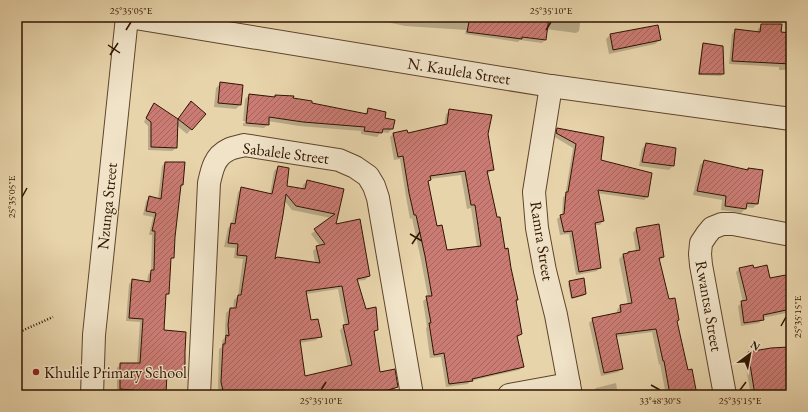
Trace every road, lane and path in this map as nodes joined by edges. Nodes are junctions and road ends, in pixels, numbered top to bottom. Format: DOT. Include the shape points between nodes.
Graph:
graph roads {
  1 [pos="128,17"];
  2 [pos="551,86"];
  3 [pos="791,119"];
  4 [pos="791,235"];
  5 [pos="53,317"];
  6 [pos="17,333"];
  7 [pos="570,390"];
  8 [pos="92,395"];
  9 [pos="199,395"];
  10 [pos="412,395"];
  11 [pos="509,395"];
  12 [pos="725,395"];
  1 -- 2 [label="street, N. Kaulela Street"];
  1 -- 8 [label="street, Nzunga Street" via="94,335"];
  2 -- 3 [label="street, N. Kaulela Street"];
  2 -- 7 [label="street, Ramra Street" via="534,192 537,228"];
  4 -- 12 [label="street, Rwantsa Street" via="722,224 712,228 701,243 700,265"];
  5 -- 6 [label="path"];
  7 -- 11 [label="street"];
  9 -- 10 [label="street, Sabalele Street" via="212,168 220,155 229,149 244,145 338,160 356,167 368,176 374,186 379,205"];
}
